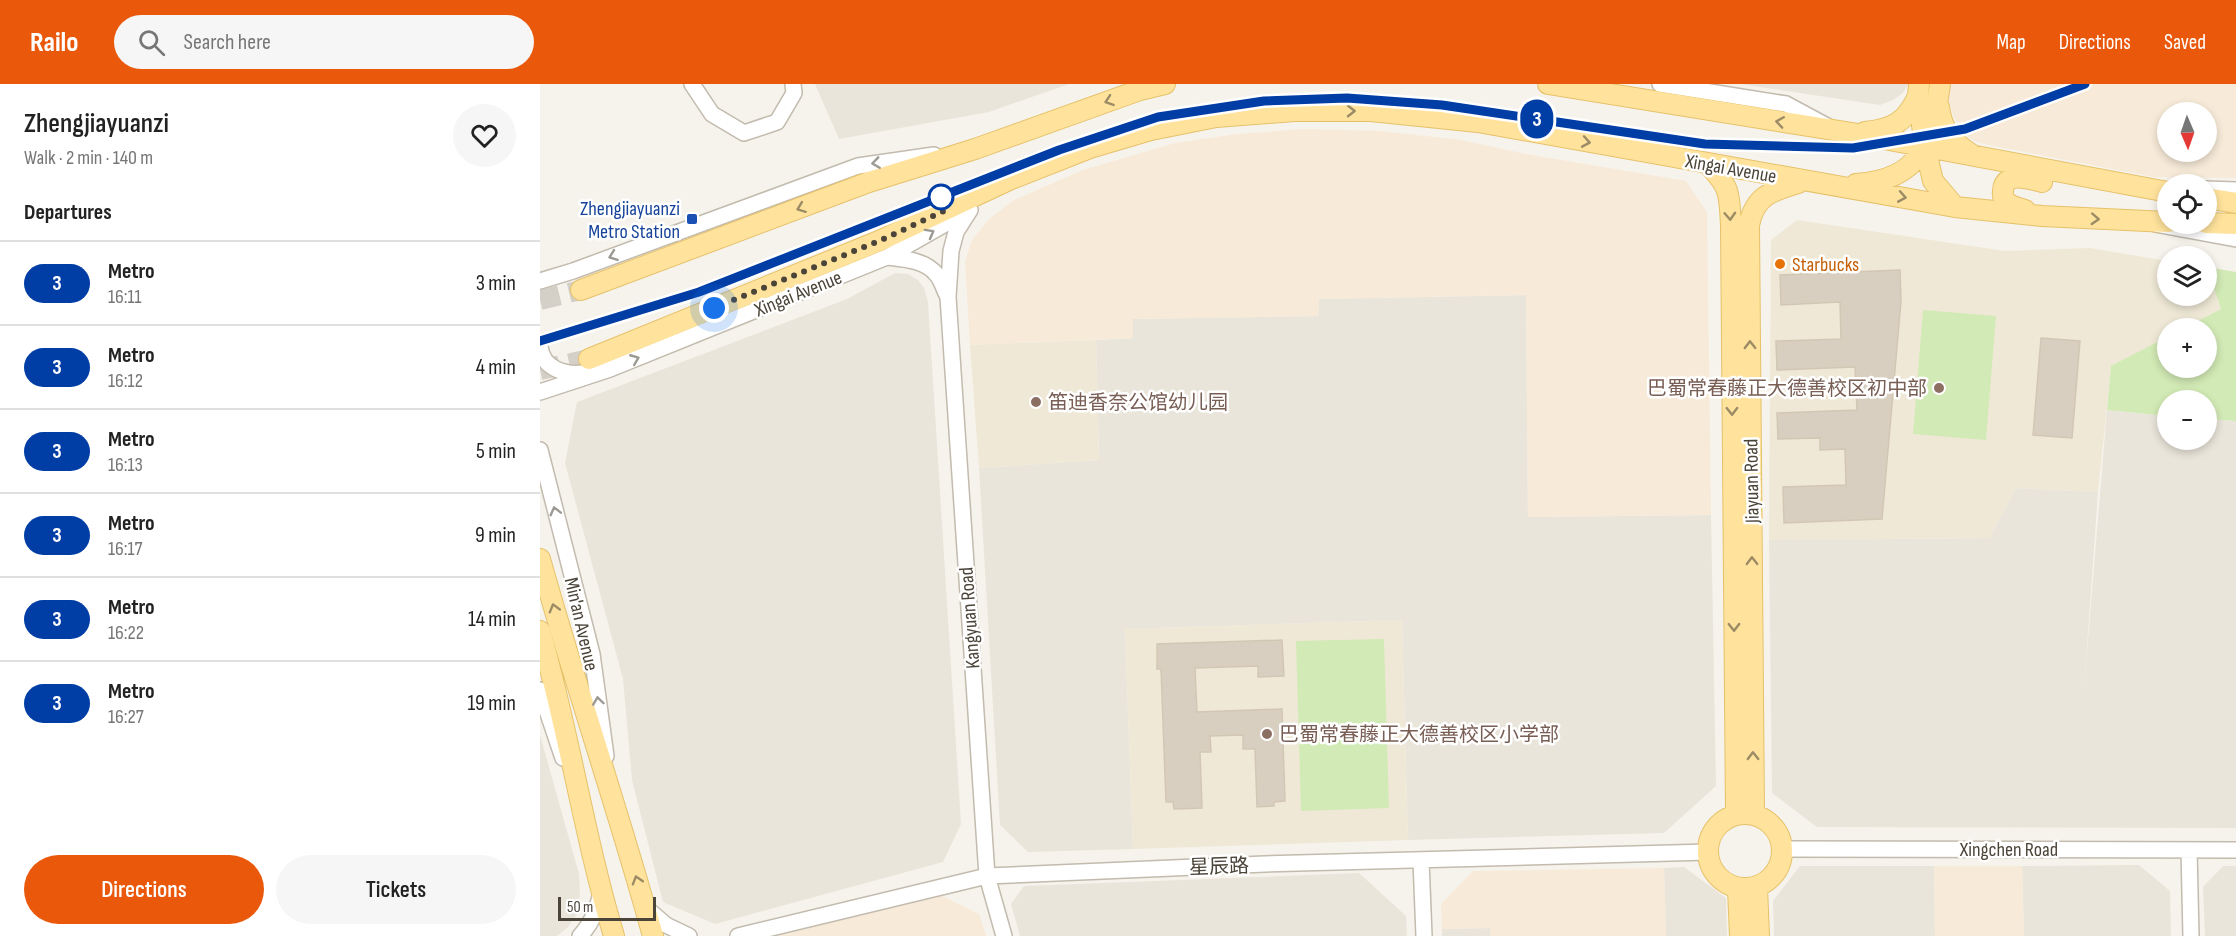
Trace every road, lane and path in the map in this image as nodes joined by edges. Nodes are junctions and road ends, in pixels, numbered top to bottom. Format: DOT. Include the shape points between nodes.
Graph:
graph roads {
  1 [pos="692,84"];
  2 [pos="793,84"];
  3 [pos="1165,84"];
  4 [pos="1598,84"];
  5 [pos="1660,84"];
  6 [pos="1551,85"];
  7 [pos="1919,90"];
  8 [pos="1939,91"];
  9 [pos="1845,132"];
  10 [pos="1925,147"];
  11 [pos="975,149"];
  12 [pos="1973,156"];
  13 [pos="1709,165"];
  14 [pos="1009,180"];
  15 [pos="1804,181"];
  16 [pos="2115,182"];
  17 [pos="1833,186"];
  18 [pos="2157,189"];
  19 [pos="2217,189"];
  20 [pos="2236,189"];
  21 [pos="2217,200"];
  22 [pos="2236,203"];
  23 [pos="1954,207"];
  24 [pos="970,210"];
  25 [pos="2042,216"];
  26 [pos="2140,222"];
  27 [pos="2157,222"];
  28 [pos="2217,223"];
  29 [pos="2236,224"];
  30 [pos="2236,239"];
  31 [pos="887,257"];
  32 [pos="573,271"];
  33 [pos="540,281"];
  34 [pos="581,290"];
  35 [pos="540,291"];
  36 [pos="948,297"];
  37 [pos="540,347"];
  38 [pos="589,359"];
  39 [pos="610,369"];
  40 [pos="540,392"];
  41 [pos="540,450"];
  42 [pos="540,559"];
  43 [pos="540,631"];
  44 [pos="558,661"];
  45 [pos="540,690"];
  46 [pos="613,800"];
  47 [pos="580,807"];
  48 [pos="1745,814"];
  49 [pos="1783,849"];
  50 [pos="2188,850"];
  51 [pos="2236,850"];
  52 [pos="1707,852"];
  53 [pos="1421,860"];
  54 [pos="987,876"];
  55 [pos="1748,888"];
  56 [pos="601,893"];
  57 [pos="645,907"];
  58 [pos="580,936"];
  59 [pos="614,936"];
  60 [pos="652,936"];
  61 [pos="689,936"];
  62 [pos="738,936"];
  63 [pos="1004,936"];
  64 [pos="1424,936"];
  65 [pos="1740,936"];
  66 [pos="1759,936"];
  67 [pos="2192,936"];
  1 -- 2 [label="street" via="712,114 744,134 777,122 794,93"];
  3 -- 11 [label="main road, one-way"];
  4 -- 6 [label="street"];
  5 -- 9 [label="street" via="1786,104"];
  9 -- 6 [label="main road, one-way"];
  7 -- 9 [label="main road" via="1905,118 1896,124 1871,131"];
  7 -- 10 [label="main road"];
  8 -- 10 [label="main road"];
  8 -- 12 [label="main road" via="1941,120 1947,134"];
  9 -- 10 [label="main road"];
  10 -- 12 [label="main road"];
  10 -- 17 [label="main road" via="1888,179"];
  10 -- 23 [label="main road" via="1933,181"];
  11 -- 32 [label="street, one-way" via="858,165"];
  11 -- 34 [label="main road, one-way" via="869,182"];
  12 -- 16 [label="main road"];
  14 -- 13 [label="main road, Xingai Avenue, one-way" via="1090,148 1151,130 1216,117 1294,111 1371,111 1478,122"];
  13 -- 15 [label="main road, Xingai Avenue"];
  13 -- 48 [label="main road, Jiayuan Road, one-way" via="1725,182 1731,225"];
  14 -- 24 [label="street, Xingai Avenue"];
  14 -- 38 [label="main road, Xingai Avenue" via="879,241"];
  15 -- 17 [label="main road, Xingai Avenue"];
  48 -- 15 [label="main road, Jiayuan Road, one-way" via="1749,225 1752,211 1762,197"];
  16 -- 18 [label="main road"];
  16 -- 25 [label="main road" via="2085,190 2018,177 2008,180 2002,196 2006,202"];
  17 -- 23 [label="main road, Xingai Avenue, one-way"];
  19 -- 20 [label="street"];
  21 -- 22 [label="main road"];
  23 -- 25 [label="main road, Xingai Avenue"];
  31 -- 24 [label="street, Xingai Avenue, one-way"];
  24 -- 36 [label="street, Kangyuan Road" via="956,232 951,251"];
  25 -- 26 [label="main road, Xingai Avenue, one-way"];
  26 -- 27 [label="main road, Xingai Avenue"];
  26 -- 30 [label="street, Xingai Avenue"];
  28 -- 29 [label="main road"];
  31 -- 36 [label="street" via="926,266 937,274"];
  39 -- 31 [label="street, Xingai Avenue, one-way"];
  32 -- 33 [label="street"];
  32 -- 35 [label="street" via="547,283"];
  36 -- 54 [label="street, Kangyuan Road"];
  37 -- 39 [label="street" via="547,363 559,371 571,374"];
  39 -- 40 [label="street, Xingai Avenue"];
  46 -- 41 [label="street, Min'an Avenue, one-way" via="592,654"];
  44 -- 42 [label="main road, one-way"];
  43 -- 44 [label="main road"];
  44 -- 46 [label="main road, Min'an Avenue"];
  44 -- 47 [label="main road, Min'an Avenue"];
  45 -- 47 [label="street, Min'an Avenue"];
  57 -- 46 [label="main road, Min'an Avenue, one-way"];
  47 -- 56 [label="main road, Min'an Avenue"];
  48 -- 49 [label="main road" via="1763,818 1777,831"];
  48 -- 52 [label="main road" via="1721,822"];
  49 -- 50 [label="street, Xingchen Road"];
  49 -- 55 [label="main road" via="1772,877"];
  50 -- 51 [label="street, Xingchen Road"];
  50 -- 67 [label="street"];
  52 -- 53 [label="street, 星辰路"];
  52 -- 55 [label="main road" via="1714,872 1722,880"];
  53 -- 54 [label="street, 星辰路"];
  53 -- 64 [label="street"];
  54 -- 62 [label="street, 星辰路"];
  54 -- 63 [label="street, Kangyuan Road"];
  55 -- 65 [label="main road"];
  55 -- 66 [label="main road"];
  56 -- 58 [label="street" via="596,912"];
  56 -- 59 [label="main road, Min'an Avenue"];
  57 -- 60 [label="main road, Min'an Avenue"];
  57 -- 61 [label="street" via="666,925"];
}
